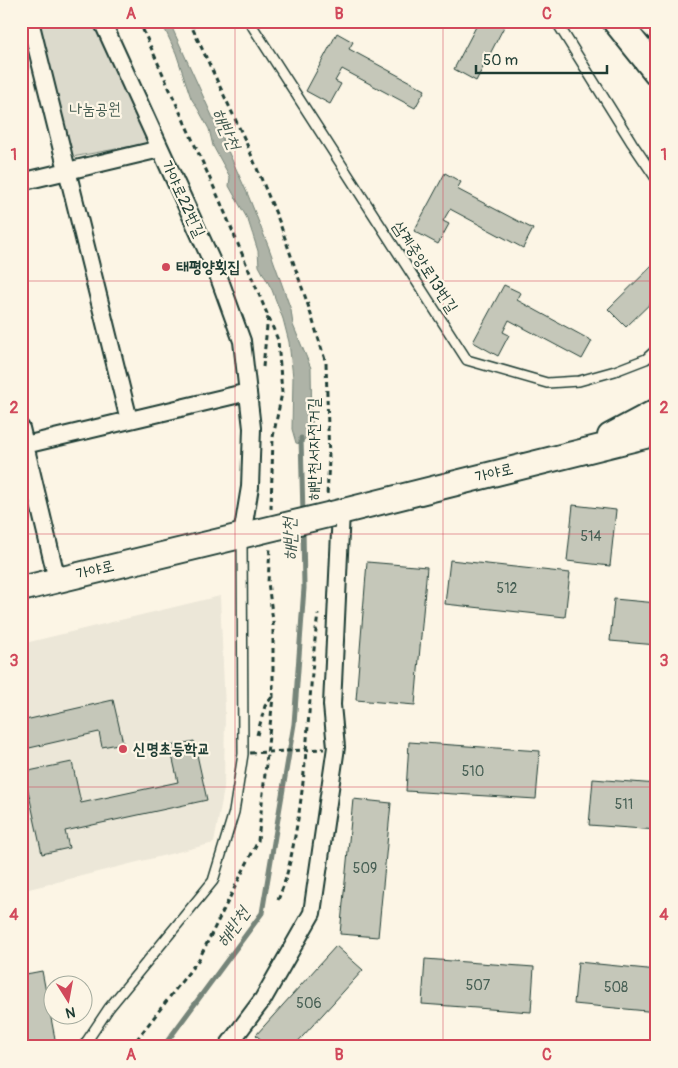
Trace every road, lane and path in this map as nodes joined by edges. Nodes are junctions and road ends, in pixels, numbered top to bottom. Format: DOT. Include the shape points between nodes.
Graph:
graph roads {
  1 [pos="30,21"];
  2 [pos="102,21"];
  3 [pos="189,21"];
  4 [pos="249,21"];
  5 [pos="556,21"];
  6 [pos="616,21"];
  7 [pos="651,21"];
  8 [pos="657,27"];
  9 [pos="657,72"];
  10 [pos="160,149"];
  11 [pos="67,171"];
  12 [pos="657,180"];
  13 [pos="21,182"];
  14 [pos="268,315"];
  15 [pos="657,349"];
  16 [pos="246,371"];
  17 [pos="248,392"];
  18 [pos="657,411"];
  19 [pos="129,420"];
  20 [pos="21,428"];
  21 [pos="657,433"];
  22 [pos="25,444"];
  23 [pos="578,453"];
  24 [pos="334,508"];
  25 [pos="250,534"];
  26 [pos="57,580"];
  27 [pos="21,589"];
  28 [pos="318,613"];
  29 [pos="272,697"];
  30 [pos="255,740"];
  31 [pos="324,749"];
  32 [pos="247,751"];
  33 [pos="278,900"];
  34 [pos="83,1047"];
  35 [pos="227,1047"];
  1 -- 11 [label="street"];
  2 -- 10 [label="street, 가야로22번길"];
  3 -- 24 [label="path, 해반천서자전거길" via="279,221 326,363"];
  4 -- 15 [label="lane, 삼계중앙로13번길" via="467,360 547,383 571,382 615,371 646,358"];
  5 -- 12 [label="lane"];
  6 -- 9 [label="main road"];
  7 -- 8 [label="main road"];
  10 -- 11 [label="street, 가야로22번길"];
  10 -- 16 [label="street, 가야로22번길" via="218,275 242,341"];
  11 -- 13 [label="street, 가야로22번길"];
  11 -- 19 [label="street"];
  14 -- 16 [label="path" via="263,367"];
  16 -- 17 [label="street, 가야로22번길"];
  17 -- 19 [label="street"];
  17 -- 25 [label="street, 가야로22번길" via="252,428"];
  18 -- 23 [label="main road"];
  19 -- 22 [label="street"];
  20 -- 22 [label="street"];
  21 -- 23 [label="main road, 가야로"];
  22 -- 26 [label="street"];
  23 -- 24 [label="main road, 가야로"];
  24 -- 25 [label="main road, 가야로, bridge"];
  24 -- 35 [label="street" via="332,705 336,747 312,913 263,999"];
  25 -- 26 [label="main road, 가야로"];
  25 -- 32 [label="lane"];
  26 -- 27 [label="main road, 가야로"];
  28 -- 33 [label="path" via="303,786 292,854"];
  29 -- 30 [label="path" via="265,706"];
  31 -- 32 [label="path, bridge"];
  32 -- 34 [label="lane" via="234,812 213,881 109,1008"];
}
